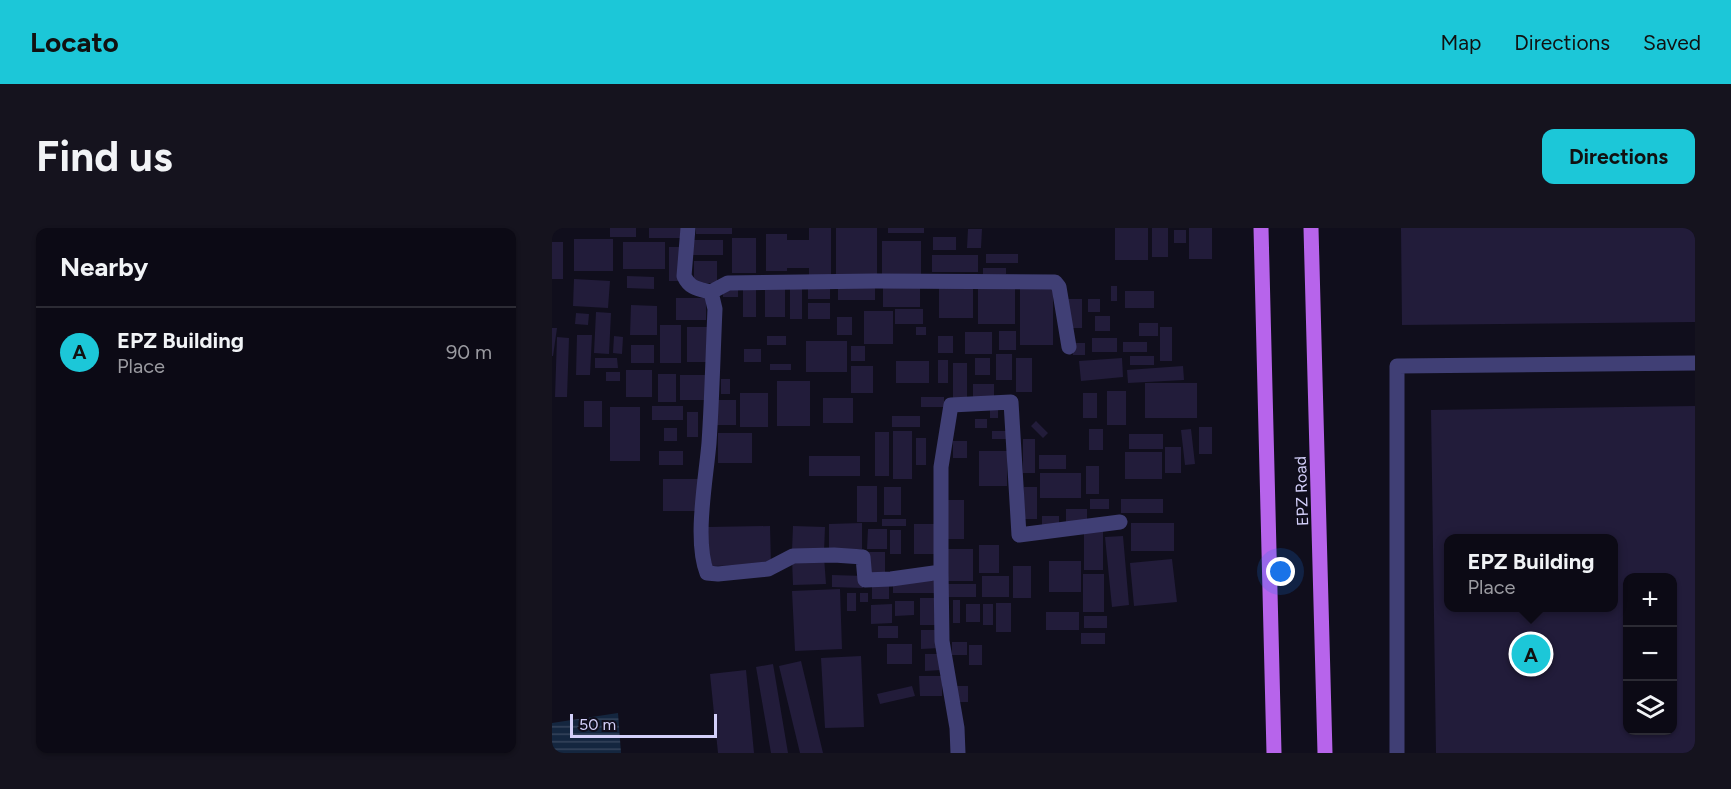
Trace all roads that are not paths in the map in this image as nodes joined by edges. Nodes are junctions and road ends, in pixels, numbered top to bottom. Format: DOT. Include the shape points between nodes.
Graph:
graph roads {
  1 [pos="688,228"];
  2 [pos="1261,228"];
  3 [pos="1311,228"];
  4 [pos="711,292"];
  5 [pos="1069,347"];
  6 [pos="1695,363"];
  7 [pos="1120,522"];
  8 [pos="941,572"];
  9 [pos="958,753"];
  10 [pos="1274,753"];
  11 [pos="1325,753"];
  12 [pos="1397,753"];
  1 -- 4 [label="street" via="684,276 693,288"];
  2 -- 10 [label="main road, EPZ Road"];
  3 -- 11 [label="main road, EPZ Road"];
  4 -- 5 [label="street" via="728,282 1054,282 1059,287"];
  4 -- 8 [label="street" via="715,309 701,528 707,573 768,569 793,556 834,555 863,557 865,580"];
  6 -- 12 [label="street" via="1397,366"];
  7 -- 8 [label="street" via="1020,535 1011,402 951,405 941,467"];
  8 -- 9 [label="street" via="942,641"];
}
